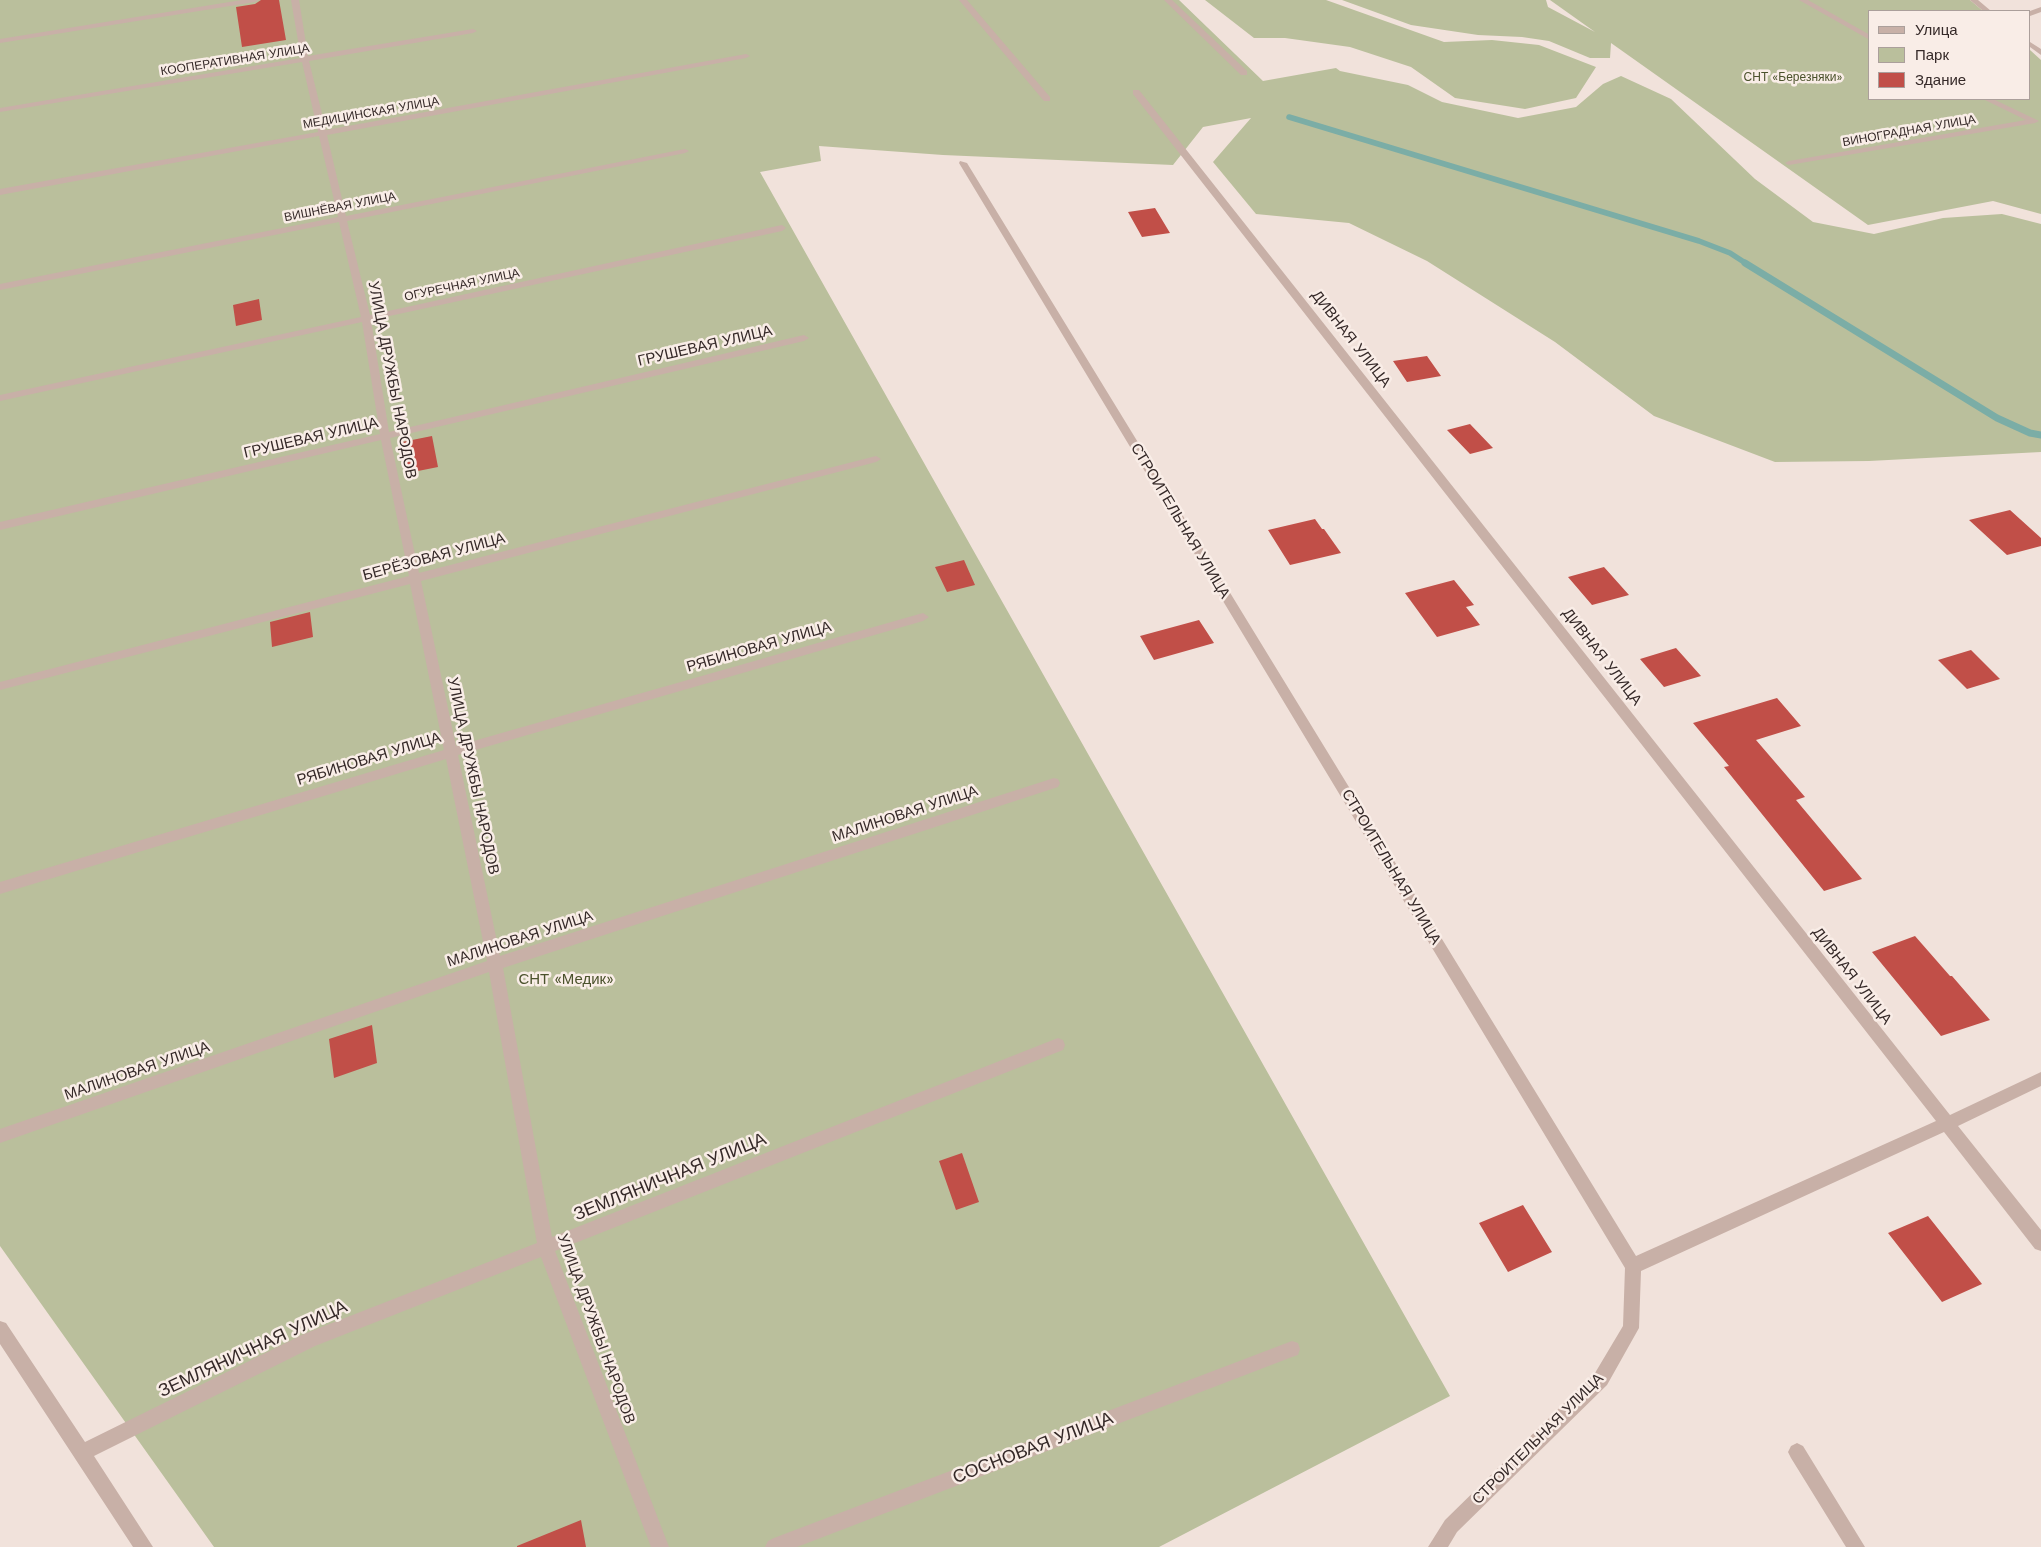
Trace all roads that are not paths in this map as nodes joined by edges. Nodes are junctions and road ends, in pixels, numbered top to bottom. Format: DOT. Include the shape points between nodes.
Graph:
graph roads {
  1 [pos="255,0"];
  2 [pos="295,0"];
  3 [pos="963,0"];
  4 [pos="1168,0"];
  5 [pos="1803,0"];
  6 [pos="1974,0"];
  7 [pos="2034,0"];
  8 [pos="2041,7"];
  9 [pos="1987,10"];
  10 [pos="473,31"];
  11 [pos="1868,37"];
  12 [pos="0,41"];
  13 [pos="2031,45"];
  14 [pos="2041,53"];
  15 [pos="746,56"];
  16 [pos="305,60"];
  17 [pos="1244,73"];
  18 [pos="1136,92"];
  19 [pos="1047,99"];
  20 [pos="1989,100"];
  21 [pos="0,110"];
  22 [pos="2037,122"];
  23 [pos="323,133"];
  24 [pos="685,151"];
  25 [pos="963,163"];
  26 [pos="1790,163"];
  27 [pos="0,192"];
  28 [pos="342,219"];
  29 [pos="782,228"];
  30 [pos="0,286"];
  31 [pos="366,319"];
  32 [pos="804,338"];
  33 [pos="0,398"];
  34 [pos="385,436"];
  35 [pos="876,459"];
  36 [pos="0,526"];
  37 [pos="415,577"];
  38 [pos="922,617"];
  39 [pos="0,686"];
  40 [pos="452,752"];
  41 [pos="1054,783"];
  42 [pos="0,888"];
  43 [pos="495,964"];
  44 [pos="1058,1044"];
  45 [pos="2041,1079"];
  46 [pos="1948,1123"];
  47 [pos="0,1136"];
  48 [pos="2041,1244"];
  49 [pos="546,1248"];
  50 [pos="1633,1266"];
  51 [pos="0,1329"];
  52 [pos="1292,1349"];
  53 [pos="1797,1452"];
  54 [pos="82,1453"];
  55 [pos="144,1547"];
  56 [pos="660,1547"];
  57 [pos="774,1547"];
  58 [pos="1437,1547"];
  59 [pos="1856,1547"];
  1 -- 12 [label="street"];
  2 -- 16 [label="street, УЛИЦА ДРУЖБЫ НАРОДОВ"];
  3 -- 19 [label="street"];
  4 -- 17 [label="street"];
  5 -- 11 [label="street"];
  6 -- 9 [label="street"];
  7 -- 8 [label="street"];
  10 -- 16 [label="street, КООПЕРАТИВНАЯ УЛИЦА"];
  13 -- 14 [label="street"];
  15 -- 23 [label="street, МЕДИЦИНСКАЯ УЛИЦА"];
  16 -- 21 [label="street, КООПЕРАТИВНАЯ УЛИЦА"];
  16 -- 23 [label="street, УЛИЦА ДРУЖБЫ НАРОДОВ"];
  18 -- 46 [label="street, ДИВНАЯ УЛИЦА"];
  20 -- 22 [label="street"];
  22 -- 26 [label="street, ВИНОГРАДНАЯ УЛИЦА"];
  23 -- 27 [label="street, МЕДИЦИНСКАЯ УЛИЦА"];
  23 -- 28 [label="street, УЛИЦА ДРУЖБЫ НАРОДОВ"];
  24 -- 28 [label="street, ВИШНЁВАЯ УЛИЦА"];
  25 -- 50 [label="street, СТРОИТЕЛЬНАЯ УЛИЦА"];
  28 -- 30 [label="street, ВИШНЁВАЯ УЛИЦА"];
  28 -- 31 [label="street, УЛИЦА ДРУЖБЫ НАРОДОВ"];
  29 -- 31 [label="street, ОГУРЕЧНАЯ УЛИЦА"];
  31 -- 33 [label="street, ОГУРЕЧНАЯ УЛИЦА"];
  31 -- 34 [label="street, УЛИЦА ДРУЖБЫ НАРОДОВ"];
  32 -- 34 [label="street, ГРУШЕВАЯ УЛИЦА"];
  34 -- 36 [label="street, ГРУШЕВАЯ УЛИЦА"];
  34 -- 37 [label="street, УЛИЦА ДРУЖБЫ НАРОДОВ"];
  35 -- 37 [label="street, БЕРЁЗОВАЯ УЛИЦА"];
  37 -- 39 [label="street, БЕРЁЗОВАЯ УЛИЦА"];
  37 -- 40 [label="street, УЛИЦА ДРУЖБЫ НАРОДОВ"];
  38 -- 40 [label="street, РЯБИНОВАЯ УЛИЦА"];
  40 -- 42 [label="street, РЯБИНОВАЯ УЛИЦА"];
  40 -- 43 [label="street, УЛИЦА ДРУЖБЫ НАРОДОВ"];
  41 -- 43 [label="street, МАЛИНОВАЯ УЛИЦА"];
  43 -- 47 [label="street, МАЛИНОВАЯ УЛИЦА"];
  43 -- 49 [label="street, УЛИЦА ДРУЖБЫ НАРОДОВ"];
  44 -- 49 [label="street, ЗЕМЛЯНИЧНАЯ УЛИЦА"];
  45 -- 46 [label="street"];
  46 -- 48 [label="street, ДИВНАЯ УЛИЦА"];
  46 -- 50 [label="street"];
  49 -- 54 [label="street, ЗЕМЛЯНИЧНАЯ УЛИЦА" via="310,1340"];
  49 -- 56 [label="street, УЛИЦА ДРУЖБЫ НАРОДОВ"];
  50 -- 58 [label="street, СТРОИТЕЛЬНАЯ УЛИЦА" via="1631,1328 1601,1379 1451,1526"];
  51 -- 54 [label="street"];
  52 -- 57 [label="street, СОСНОВАЯ УЛИЦА"];
  53 -- 59 [label="street"];
  54 -- 55 [label="street"];
}
